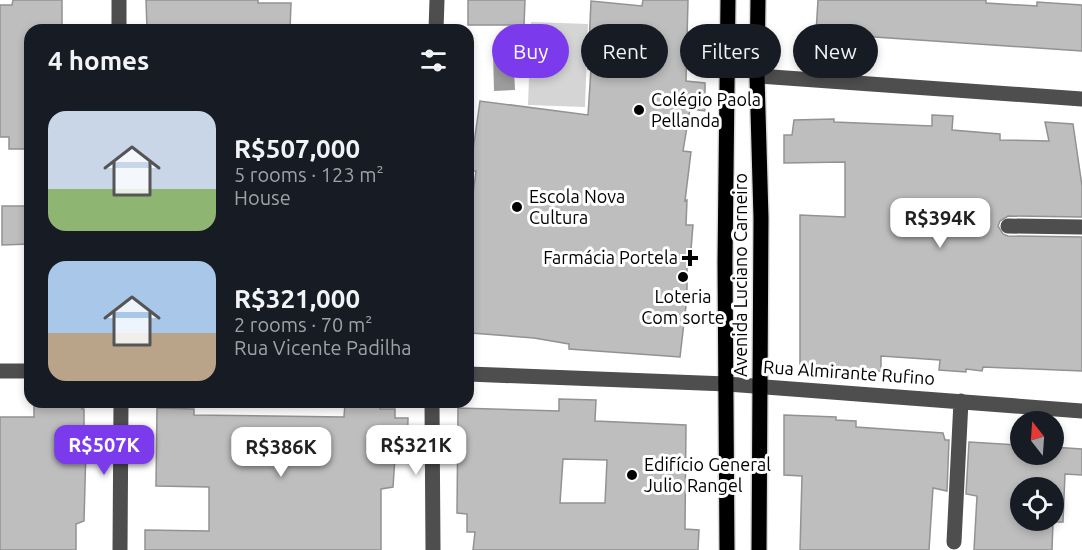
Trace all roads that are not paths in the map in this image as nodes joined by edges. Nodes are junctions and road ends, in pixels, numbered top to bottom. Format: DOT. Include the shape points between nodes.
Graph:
graph roads {
  1 [pos="119,0"];
  2 [pos="436,0"];
  3 [pos="728,0"];
  4 [pos="759,0"];
  5 [pos="119,24"];
  6 [pos="436,24"];
  7 [pos="759,24"];
  8 [pos="758,78"];
  9 [pos="781,78"];
  10 [pos="1081,103"];
  11 [pos="1008,226"];
  12 [pos="1082,227"];
  13 [pos="0,371"];
  14 [pos="24,371"];
  15 [pos="474,374"];
  16 [pos="727,384"];
  17 [pos="761,386"];
  18 [pos="961,401"];
  19 [pos="120,408"];
  20 [pos="432,408"];
  21 [pos="1082,411"];
  22 [pos="954,542"];
  23 [pos="120,550"];
  24 [pos="433,550"];
  25 [pos="726,550"];
  26 [pos="759,550"];
  1 -- 5 [label="street"];
  2 -- 6 [label="street"];
  3 -- 16 [label="main road, Avenida Luciano Carneiro"];
  4 -- 7 [label="main road, Avenida Luciano Carneiro"];
  8 -- 17 [label="main road, Avenida Luciano Carneiro"];
  9 -- 10 [label="street"];
  11 -- 12 [label="street"];
  13 -- 14 [label="street"];
  15 -- 16 [label="street, Rua Almirante Rufino"];
  16 -- 17 [label="street, Rua Almirante Rufino"];
  16 -- 25 [label="main road, Avenida Luciano Carneiro"];
  17 -- 18 [label="street, Rua Almirante Rufino"];
  17 -- 26 [label="main road, Avenida Luciano Carneiro"];
  18 -- 21 [label="street, Rua Almirante Rufino"];
  18 -- 22 [label="street"];
  19 -- 23 [label="street"];
  20 -- 24 [label="street"];
}
